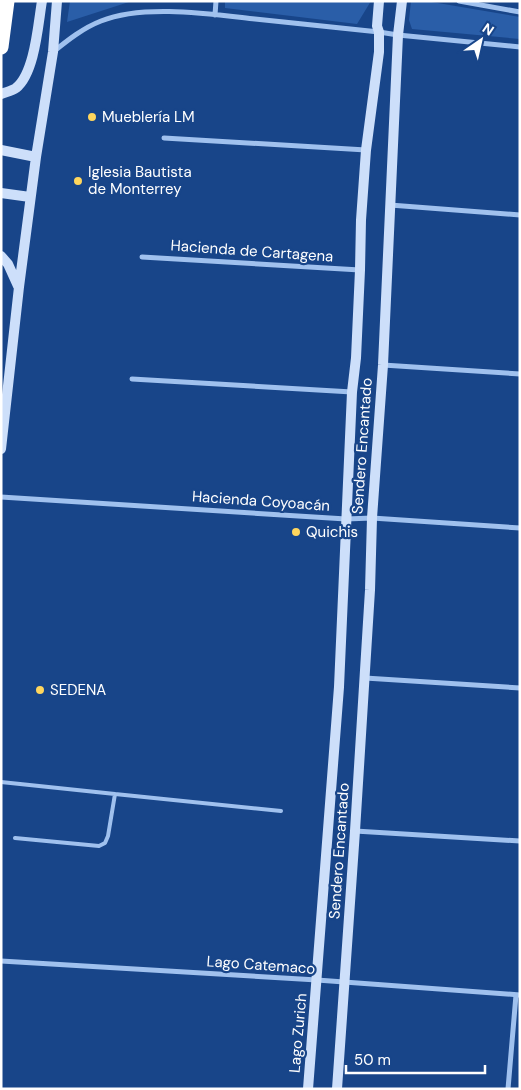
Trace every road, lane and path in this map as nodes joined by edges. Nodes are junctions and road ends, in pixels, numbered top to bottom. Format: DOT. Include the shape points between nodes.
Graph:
graph roads {
  1 [pos="7,1"];
  2 [pos="42,1"];
  3 [pos="57,1"];
  4 [pos="216,1"];
  5 [pos="379,1"];
  6 [pos="402,1"];
  7 [pos="459,1"];
  8 [pos="520,12"];
  9 [pos="215,15"];
  10 [pos="379,32"];
  11 [pos="398,35"];
  12 [pos="1,47"];
  13 [pos="520,47"];
  14 [pos="53,52"];
  15 [pos="1,94"];
  16 [pos="164,138"];
  17 [pos="1,150"];
  18 [pos="366,150"];
  19 [pos="36,157"];
  20 [pos="1,193"];
  21 [pos="30,197"];
  22 [pos="390,205"];
  23 [pos="520,214"];
  24 [pos="1,256"];
  25 [pos="142,257"];
  26 [pos="360,270"];
  27 [pos="19,286"];
  28 [pos="383,365"];
  29 [pos="520,374"];
  30 [pos="132,379"];
  31 [pos="352,392"];
  32 [pos="1,449"];
  33 [pos="1,496"];
  34 [pos="372,518"];
  35 [pos="346,519"];
  36 [pos="520,528"];
  37 [pos="365,678"];
  38 [pos="520,688"];
  39 [pos="1,782"];
  40 [pos="115,794"];
  41 [pos="281,811"];
  42 [pos="356,831"];
  43 [pos="15,838"];
  44 [pos="520,841"];
  45 [pos="1,961"];
  46 [pos="317,980"];
  47 [pos="344,983"];
  48 [pos="518,995"];
  49 [pos="308,1089"];
  50 [pos="337,1089"];
  51 [pos="508,1089"];
  1 -- 12 [label="highway"];
  2 -- 15 [label="street" via="27,75 16,88"];
  3 -- 14 [label="street"];
  4 -- 9 [label="street"];
  5 -- 10 [label="street, Sendero Encantado"];
  6 -- 11 [label="street, Sendero Encantado"];
  7 -- 8 [label="street"];
  9 -- 10 [label="street"];
  9 -- 14 [label="street" via="128,14 101,21 77,33"];
  10 -- 11 [label="street"];
  10 -- 18 [label="street, Sendero Encantado"];
  11 -- 13 [label="street"];
  11 -- 22 [label="street, Sendero Encantado"];
  14 -- 19 [label="street"];
  16 -- 18 [label="street"];
  17 -- 19 [label="street"];
  18 -- 26 [label="street, Sendero Encantado"];
  19 -- 21 [label="street"];
  20 -- 21 [label="street"];
  21 -- 27 [label="street"];
  22 -- 23 [label="street"];
  22 -- 28 [label="street, Sendero Encantado"];
  24 -- 27 [label="street"];
  25 -- 26 [label="street, Hacienda de Cartagena"];
  26 -- 31 [label="street, Sendero Encantado"];
  27 -- 32 [label="street"];
  28 -- 29 [label="street"];
  28 -- 34 [label="street, Sendero Encantado"];
  30 -- 31 [label="street"];
  31 -- 35 [label="street, Sendero Encantado"];
  33 -- 35 [label="street, Hacienda Coyoacán"];
  34 -- 35 [label="street, Hacienda Coyoacán"];
  34 -- 36 [label="street, Hacienda Coyoacán"];
  34 -- 37 [label="street, Sendero Encantado"];
  35 -- 46 [label="street, Sendero Encantado" via="339,687"];
  37 -- 38 [label="street"];
  37 -- 42 [label="street, Sendero Encantado"];
  39 -- 40 [label="lane"];
  40 -- 41 [label="lane"];
  40 -- 43 [label="lane" via="108,836 99,846"];
  42 -- 44 [label="street"];
  42 -- 47 [label="street, Sendero Encantado"];
  45 -- 46 [label="street, Lago Catemaco"];
  46 -- 47 [label="street, Lago Catemaco"];
  46 -- 49 [label="street, Lago Zurich"];
  47 -- 48 [label="street, Lago Catemaco"];
  47 -- 50 [label="street"];
  48 -- 51 [label="street"];
}
